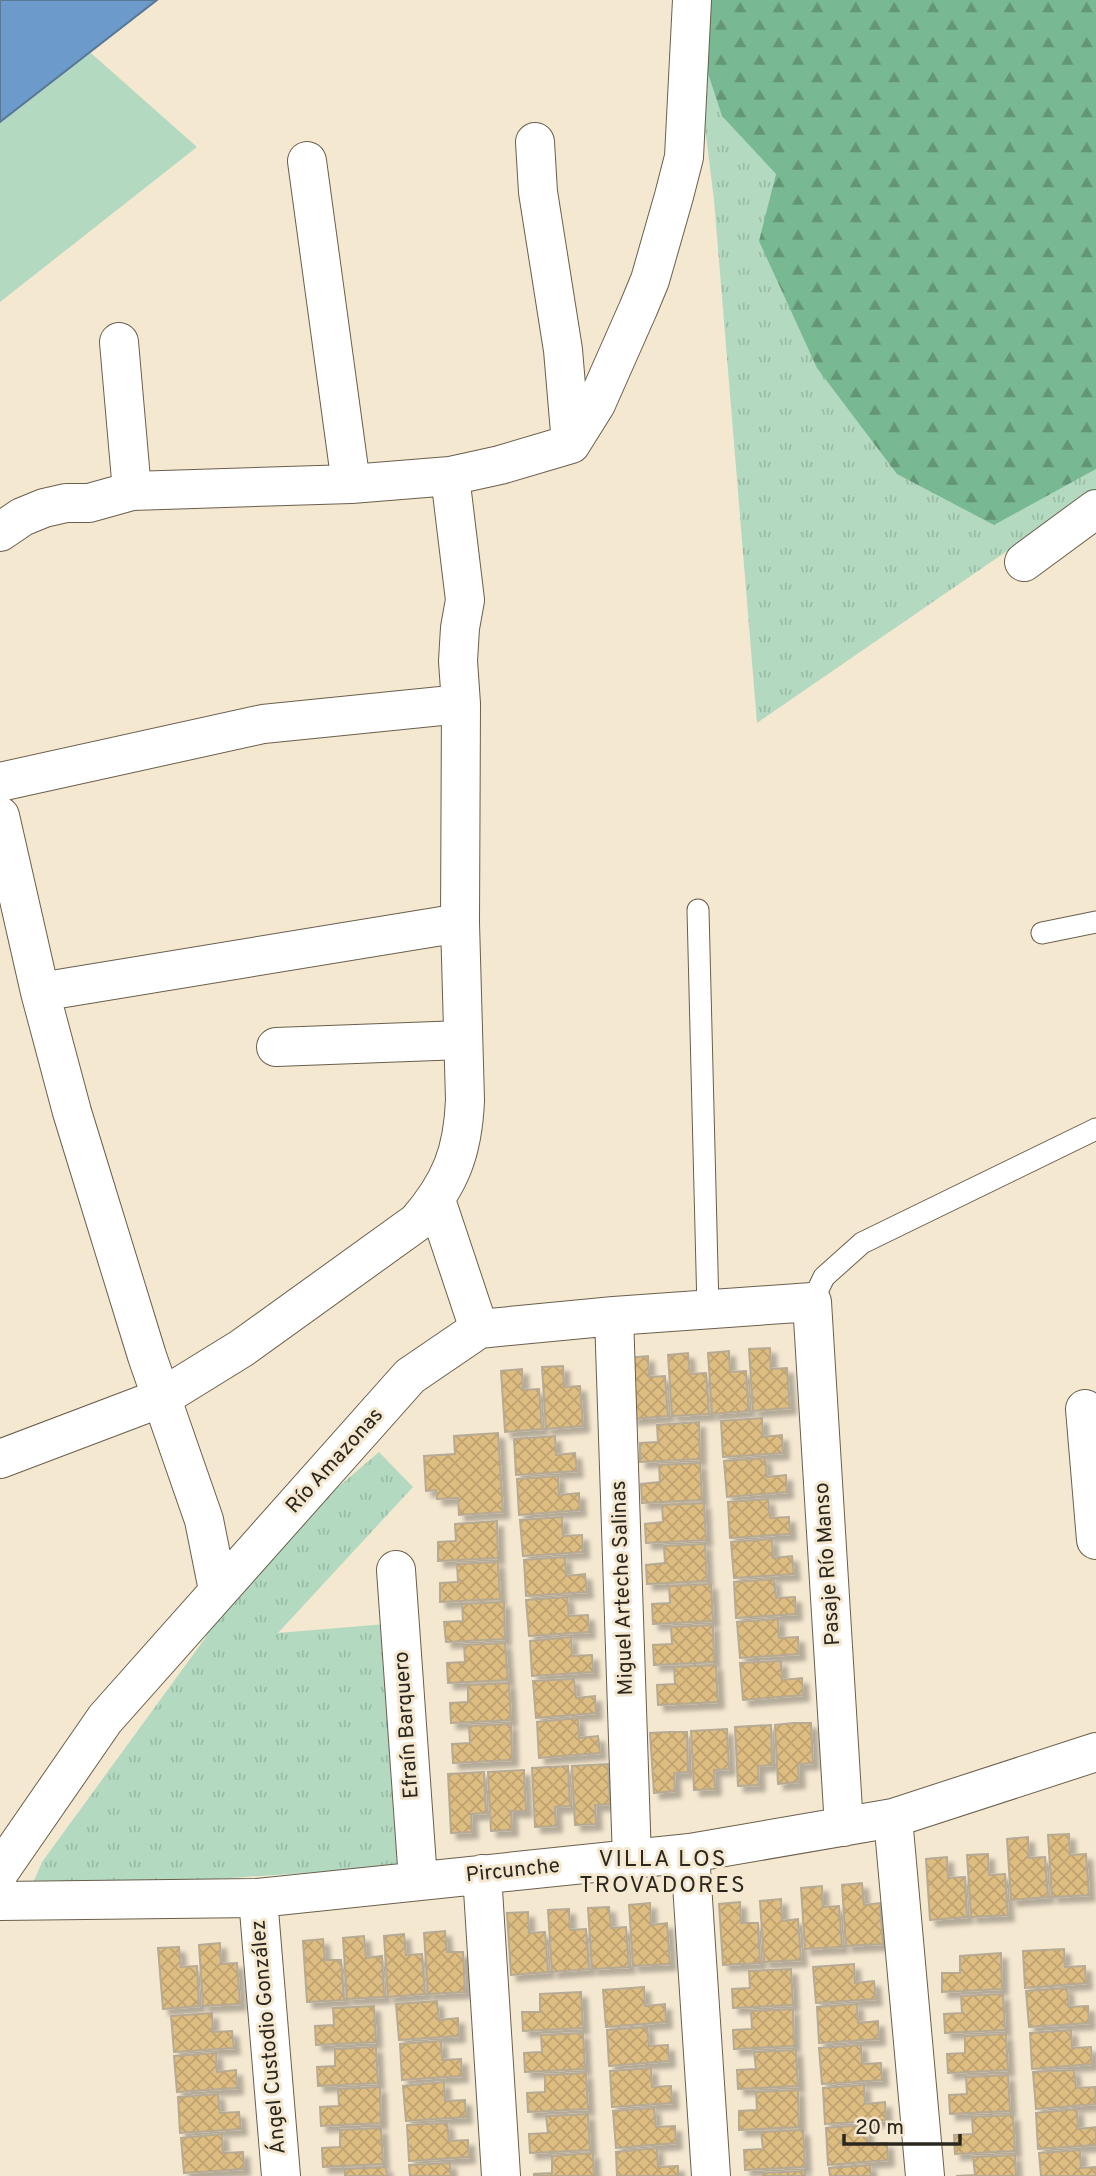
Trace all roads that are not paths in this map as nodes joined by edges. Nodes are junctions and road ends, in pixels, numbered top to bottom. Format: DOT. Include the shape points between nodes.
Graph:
graph roads {
  1 [pos="692,0"];
  2 [pos="535,142"];
  3 [pos="307,161"];
  4 [pos="119,342"];
  5 [pos="571,444"];
  6 [pos="450,476"];
  7 [pos="351,484"];
  8 [pos="132,491"];
  9 [pos="1096,509"];
  10 [pos="0,532"];
  11 [pos="1024,562"];
  12 [pos="461,704"];
  13 [pos="0,782"];
  14 [pos="0,816"];
  15 [pos="698,910"];
  16 [pos="1096,922"];
  17 [pos="460,923"];
  18 [pos="1042,933"];
  19 [pos="40,992"];
  20 [pos="462,1040"];
  21 [pos="276,1047"];
  22 [pos="1096,1129"];
  23 [pos="436,1200"];
  24 [pos="812,1302"];
  25 [pos="708,1309"];
  26 [pos="614,1315"];
  27 [pos="479,1329"];
  28 [pos="161,1398"];
  29 [pos="1085,1409"];
  30 [pos="0,1460"];
  31 [pos="1096,1540"];
  32 [pos="396,1570"];
  33 [pos="218,1590"];
  34 [pos="1096,1752"];
  35 [pos="893,1818"];
  36 [pos="844,1826"];
  37 [pos="690,1853"];
  38 [pos="632,1860"];
  39 [pos="0,1871"];
  40 [pos="482,1874"];
  41 [pos="418,1880"];
  42 [pos="258,1898"];
  43 [pos="0,1901"];
  44 [pos="281,2176"];
  45 [pos="501,2176"];
  46 [pos="711,2176"];
  47 [pos="925,2176"];
  1 -- 5 [label="street" via="684,157 674,196 638,309 596,404"];
  2 -- 5 [label="street"];
  3 -- 7 [label="street"];
  4 -- 8 [label="street"];
  5 -- 6 [label="street"];
  6 -- 7 [label="street"];
  6 -- 12 [label="street" via="465,600 458,661"];
  7 -- 8 [label="street"];
  8 -- 10 [label="street" via="89,503 44,508"];
  9 -- 11 [label="street"];
  12 -- 13 [label="street" via="263,724"];
  12 -- 17 [label="street"];
  14 -- 19 [label="street"];
  15 -- 25 [label="lane"];
  16 -- 18 [label="lane"];
  17 -- 19 [label="street"];
  17 -- 20 [label="street"];
  19 -- 28 [label="street" via="72,1112"];
  20 -- 21 [label="street"];
  20 -- 23 [label="street" via="464,1126 450,1175"];
  22 -- 24 [label="lane" via="862,1242 824,1277"];
  23 -- 27 [label="street"];
  23 -- 28 [label="street" via="417,1222 383,1248 242,1349"];
  24 -- 25 [label="street, Río Amazonas"];
  24 -- 36 [label="street, Pasaje Río Manso"];
  25 -- 26 [label="street, Río Amazonas"];
  26 -- 27 [label="street, Río Amazonas"];
  26 -- 38 [label="street, Miguel Arteche Salinas"];
  27 -- 33 [label="street, Río Amazonas" via="410,1377"];
  28 -- 30 [label="street"];
  28 -- 33 [label="street" via="204,1520"];
  29 -- 31 [label="street"];
  32 -- 41 [label="street, Efraín Barquero"];
  33 -- 39 [label="street, Río Amazonas" via="105,1719"];
  34 -- 35 [label="street, Pircunche"];
  35 -- 36 [label="street, Pircunche"];
  35 -- 47 [label="street"];
  36 -- 37 [label="street, Pircunche"];
  37 -- 38 [label="street, Pircunche"];
  37 -- 46 [label="street"];
  38 -- 40 [label="street, Pircunche"];
  40 -- 41 [label="street, Pircunche"];
  40 -- 45 [label="street"];
  41 -- 42 [label="street, Pircunche"];
  42 -- 43 [label="street, Pircunche"];
  42 -- 44 [label="street, Ángel Custodio González"];
}
